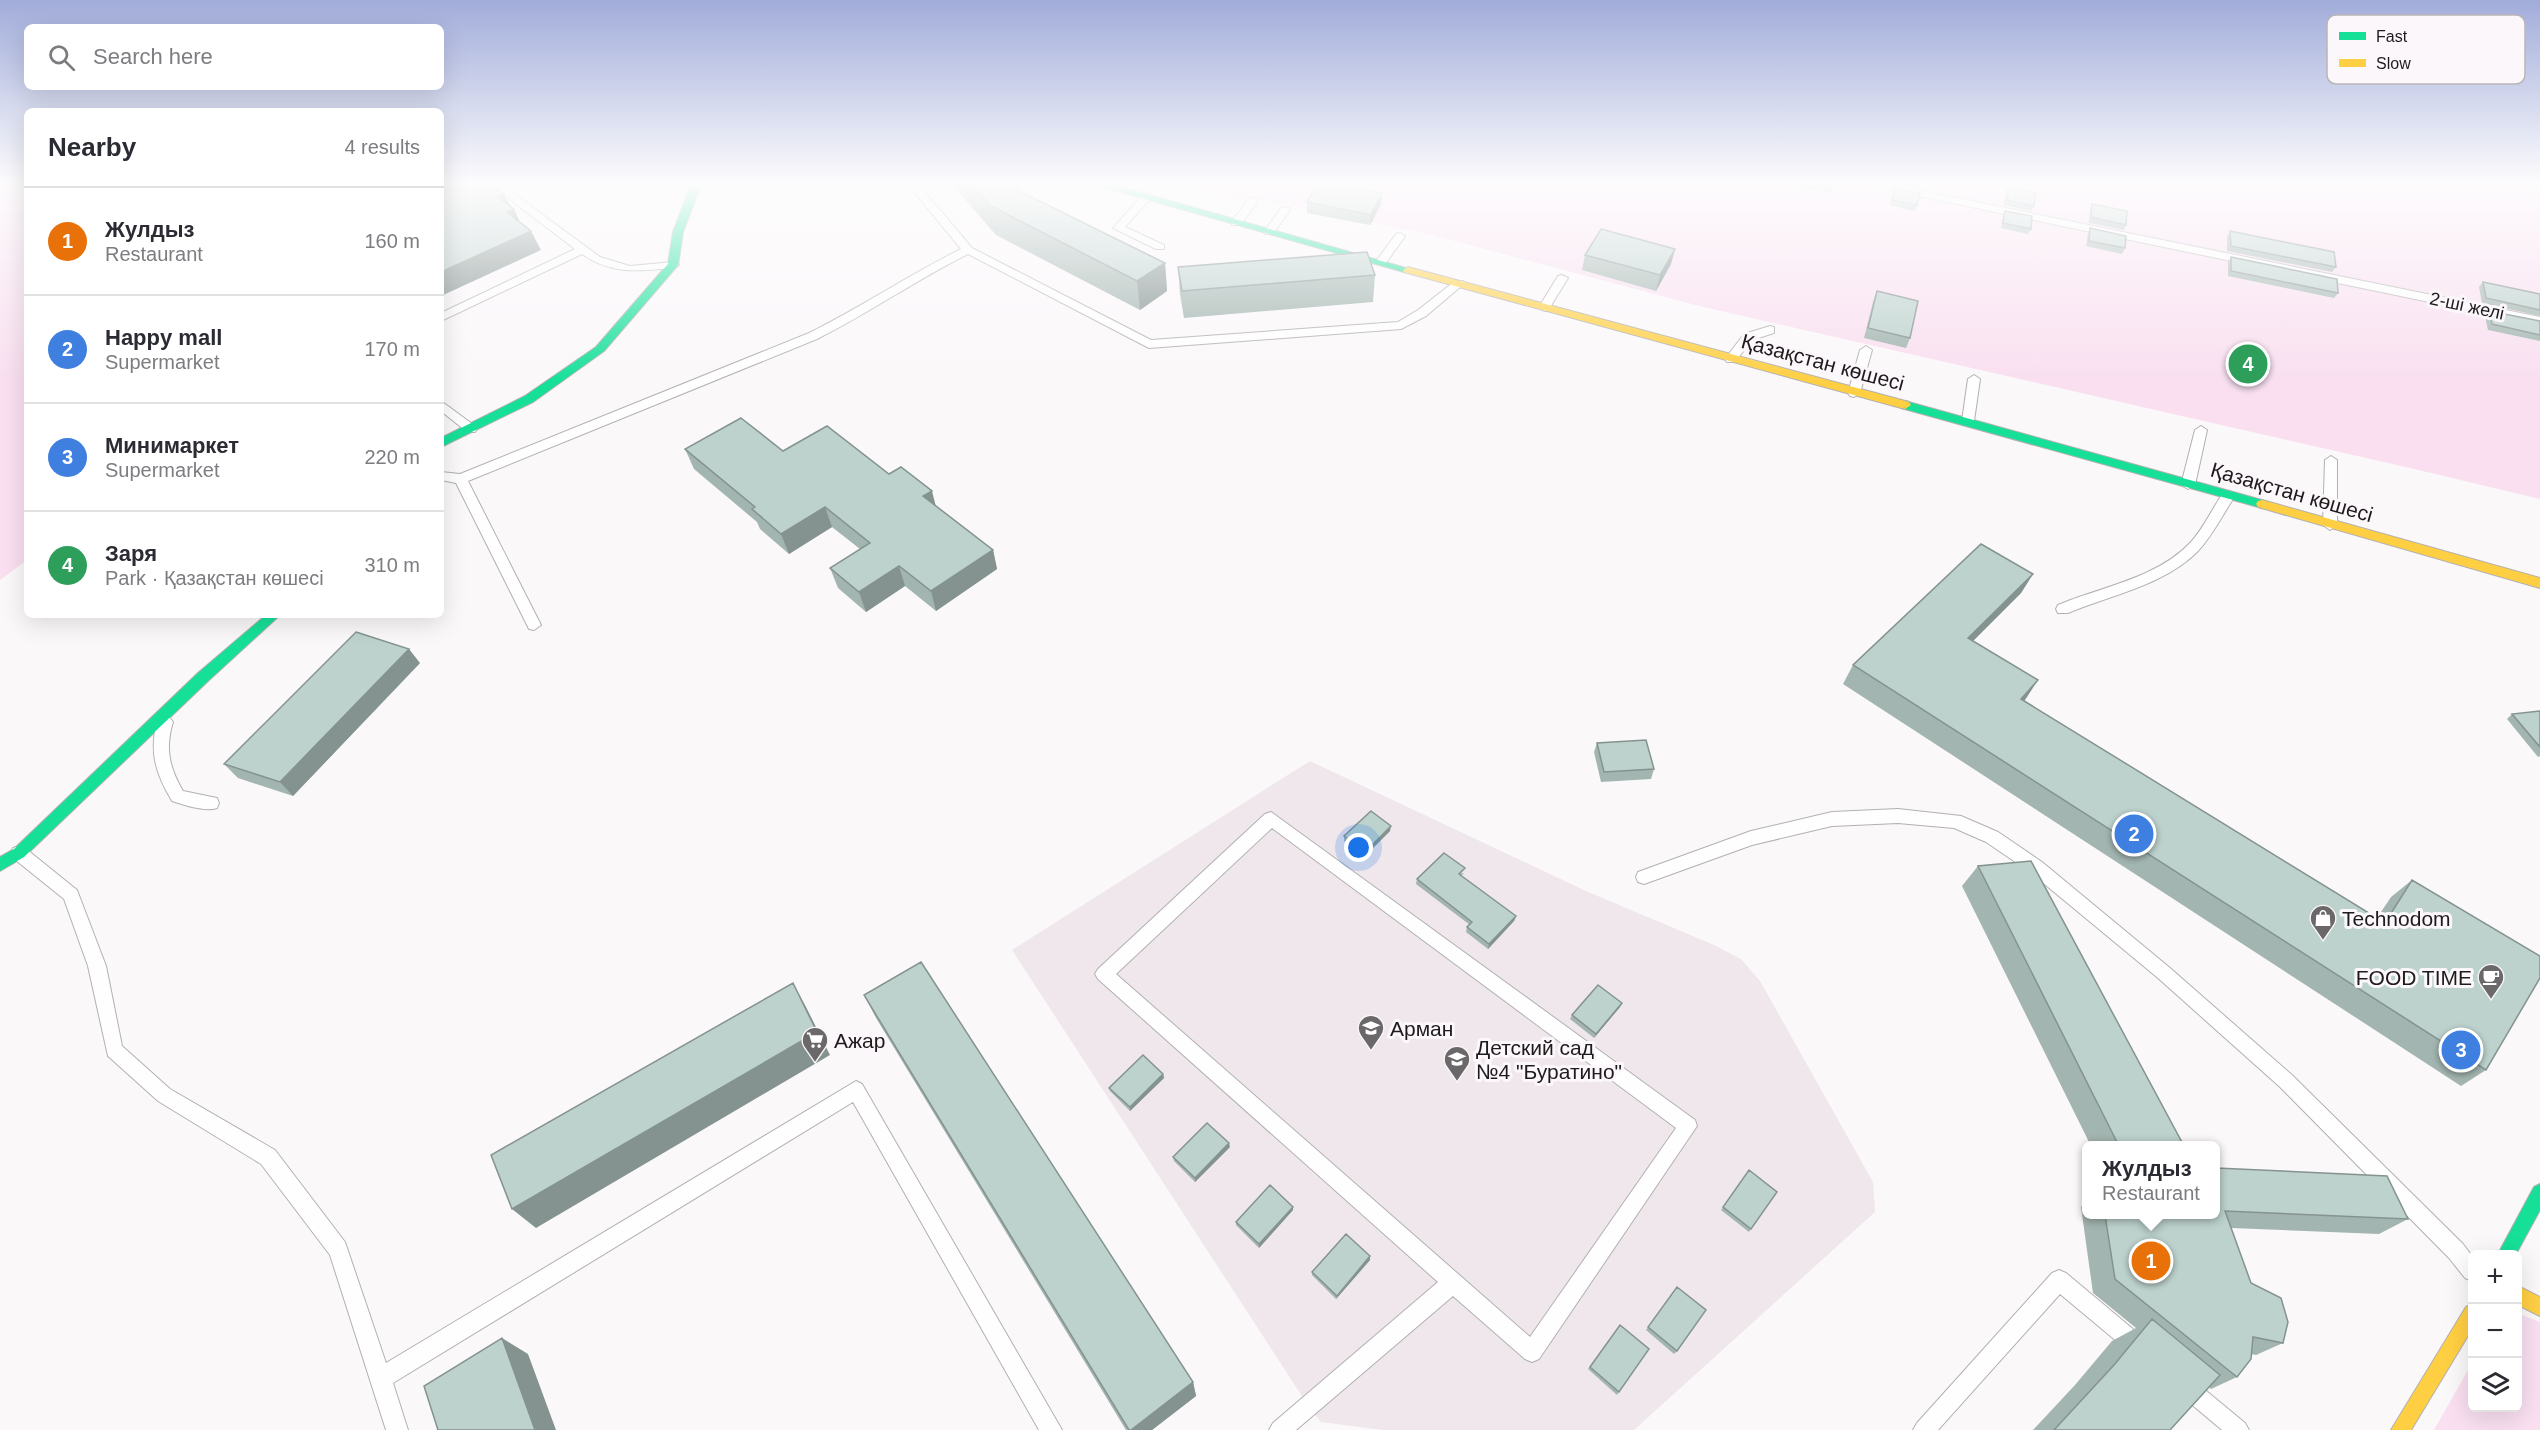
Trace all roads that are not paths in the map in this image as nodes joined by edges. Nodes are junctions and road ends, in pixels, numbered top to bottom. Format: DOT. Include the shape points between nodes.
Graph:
graph roads {
  1 [pos="584,249"];
  2 [pos="675,249"];
  3 [pos="1331,249"];
  4 [pos="1391,249"];
  5 [pos="2189,249"];
  6 [pos="968,250"];
  7 [pos="1381,262"];
  8 [pos="673,265"];
  9 [pos="1562,278"];
  10 [pos="1459,283"];
  11 [pos="1545,307"];
  12 [pos="444,316"];
  13 [pos="2540,321"];
  14 [pos="1770,330"];
  15 [pos="1866,350"];
  16 [pos="1731,359"];
  17 [pos="1974,379"];
  18 [pos="1854,393"];
  19 [pos="444,407"];
  20 [pos="1968,422"];
  21 [pos="471,429"];
  22 [pos="2201,430"];
  23 [pos="444,442"];
  24 [pos="2331,460"];
  25 [pos="444,476"];
  26 [pos="461,479"];
  27 [pos="2188,485"];
  28 [pos="2228,496"];
  29 [pos="2330,525"];
  30 [pos="2540,583"];
  31 [pos="2063,609"];
  32 [pos="271,618"];
  33 [pos="534,625"];
  34 [pos="169,710"];
  35 [pos="211,803"];
  36 [pos="19,853"];
  37 [pos="0,865"];
  38 [pos="1644,876"];
  39 [pos="2540,1193"];
  40 [pos="2509,1250"];
  41 [pos="2468,1266"];
  42 [pos="1454,1283"];
  43 [pos="2522,1298"];
  44 [pos="2540,1307"];
  45 [pos="2468,1320"];
  46 [pos="381,1378"];
  47 [pos="397,1430"];
  48 [pos="1051,1430"];
  49 [pos="1280,1430"];
  50 [pos="1924,1430"];
  51 [pos="2238,1430"];
  52 [pos="2400,1430"];
  1 -- 8 [label="lane" via="596,259 629,269"];
  1 -- 12 [label="lane"];
  2 -- 8 [label="street"];
  3 -- 7 [label="street, Қазақстан көшесі"];
  4 -- 7 [label="lane"];
  5 -- 13 [label="lane, 2-ші желі"];
  6 -- 10 [label="lane" via="1149,344 1401,325"];
  6 -- 26 [label="lane" via="813,336"];
  7 -- 10 [label="street, Қазақстан көшесі"];
  8 -- 21 [label="street" via="600,349 529,399"];
  9 -- 11 [label="lane"];
  10 -- 11 [label="street, Қазақстан көшесі"];
  11 -- 16 [label="street, Қазақстан көшесі"];
  14 -- 16 [label="lane" via="1748,337"];
  15 -- 18 [label="lane"];
  16 -- 18 [label="street, Қазақстан көшесі"];
  17 -- 20 [label="lane"];
  18 -- 20 [label="street, Қазақстан көшесі"];
  19 -- 21 [label="lane"];
  20 -- 27 [label="street, Қазақстан көшесі"];
  21 -- 23 [label="street"];
  22 -- 27 [label="lane"];
  24 -- 29 [label="lane"];
  25 -- 26 [label="lane"];
  26 -- 33 [label="lane" via="477,518"];
  27 -- 28 [label="street, Қазақстан көшесі"];
  28 -- 29 [label="street, Қазақстан көшесі"];
  28 -- 31 [label="lane" via="2195,546 2179,560"];
  29 -- 30 [label="street, Қазақстан көшесі"];
  32 -- 34 [label="street"];
  34 -- 35 [label="lane" via="159,741 163,772 178,796"];
  34 -- 36 [label="street"];
  36 -- 37 [label="street"];
  36 -- 46 [label="lane" via="71,895 97,966 114,1050 164,1095 268,1157 338,1249"];
  38 -- 41 [label="lane" via="1751,838 1832,819 1898,816 1955,821 1992,837 2036,867 2155,965 2286,1081"];
  39 -- 40 [label="street"];
  42 -- 42 [label="lane" via="1532,1352 1688,1126 1271,819 1104,974"];
  42 -- 49 [label="lane"];
  43 -- 44 [label="street"];
  45 -- 52 [label="street"];
  46 -- 47 [label="lane"];
  46 -- 48 [label="lane" via="856,1090"];
  50 -- 51 [label="lane" via="2059,1280"];
}
